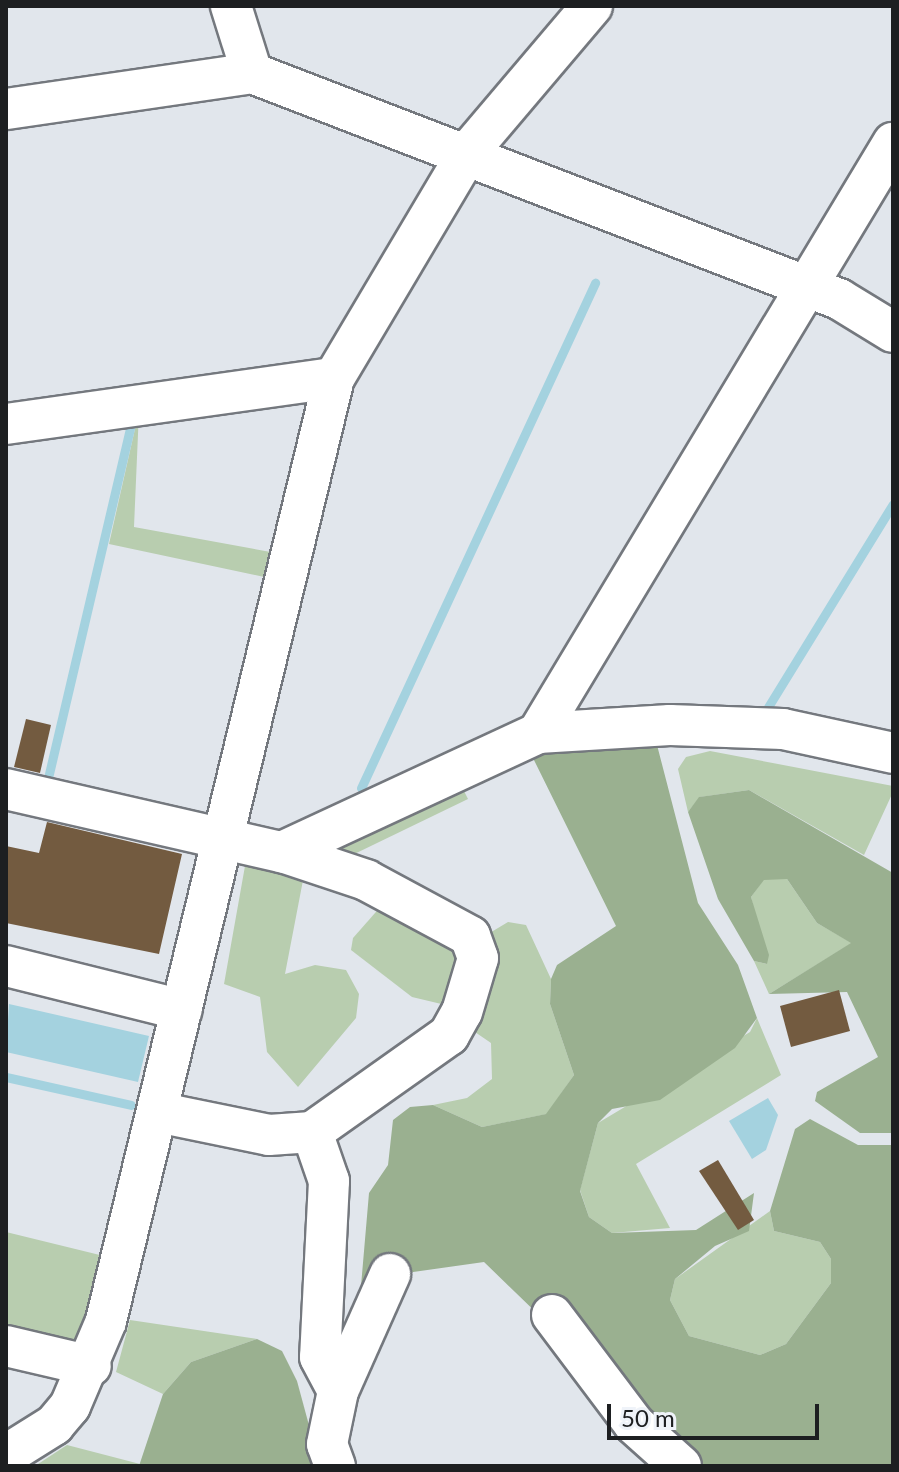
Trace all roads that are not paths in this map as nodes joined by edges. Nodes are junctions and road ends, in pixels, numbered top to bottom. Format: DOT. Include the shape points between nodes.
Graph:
graph roads {
  1 [pos="231,6"];
  2 [pos="592,6"];
  3 [pos="252,73"];
  4 [pos="6,109"];
  5 [pos="893,143"];
  6 [pos="469,151"];
  7 [pos="810,287"];
  8 [pos="893,332"];
  9 [pos="334,378"];
  10 [pos="6,424"];
  11 [pos="538,733"];
  12 [pos="893,753"];
  13 [pos="6,789"];
  14 [pos="220,842"];
  15 [pos="282,852"];
  16 [pos="6,966"];
  17 [pos="182,1010"];
  18 [pos="157,1112"];
  19 [pos="312,1132"];
  20 [pos="390,1274"];
  21 [pos="552,1315"];
  22 [pos="6,1346"];
  23 [pos="91,1366"];
  24 [pos="338,1391"];
  25 [pos="6,1455"];
  26 [pos="335,1466"];
  27 [pos="681,1466"];
  1 -- 3 [label="street"];
  2 -- 6 [label="street"];
  3 -- 4 [label="street"];
  3 -- 6 [label="street"];
  5 -- 7 [label="street"];
  6 -- 7 [label="street"];
  6 -- 9 [label="street"];
  7 -- 8 [label="street"];
  7 -- 11 [label="street"];
  9 -- 10 [label="street"];
  9 -- 14 [label="street"];
  11 -- 12 [label="street" via="670,725 783,729"];
  11 -- 15 [label="street"];
  13 -- 14 [label="street"];
  14 -- 15 [label="street"];
  14 -- 17 [label="street"];
  15 -- 19 [label="street" via="431,910 470,936 478,958 449,1035"];
  16 -- 17 [label="street"];
  17 -- 18 [label="street"];
  18 -- 19 [label="street" via="269,1135"];
  18 -- 23 [label="street"];
  19 -- 24 [label="street" via="329,1181 320,1357"];
  20 -- 24 [label="street"];
  21 -- 27 [label="street" via="634,1424"];
  22 -- 23 [label="street"];
  23 -- 25 [label="street" via="54,1425"];
  24 -- 26 [label="street" via="327,1444"];
}
